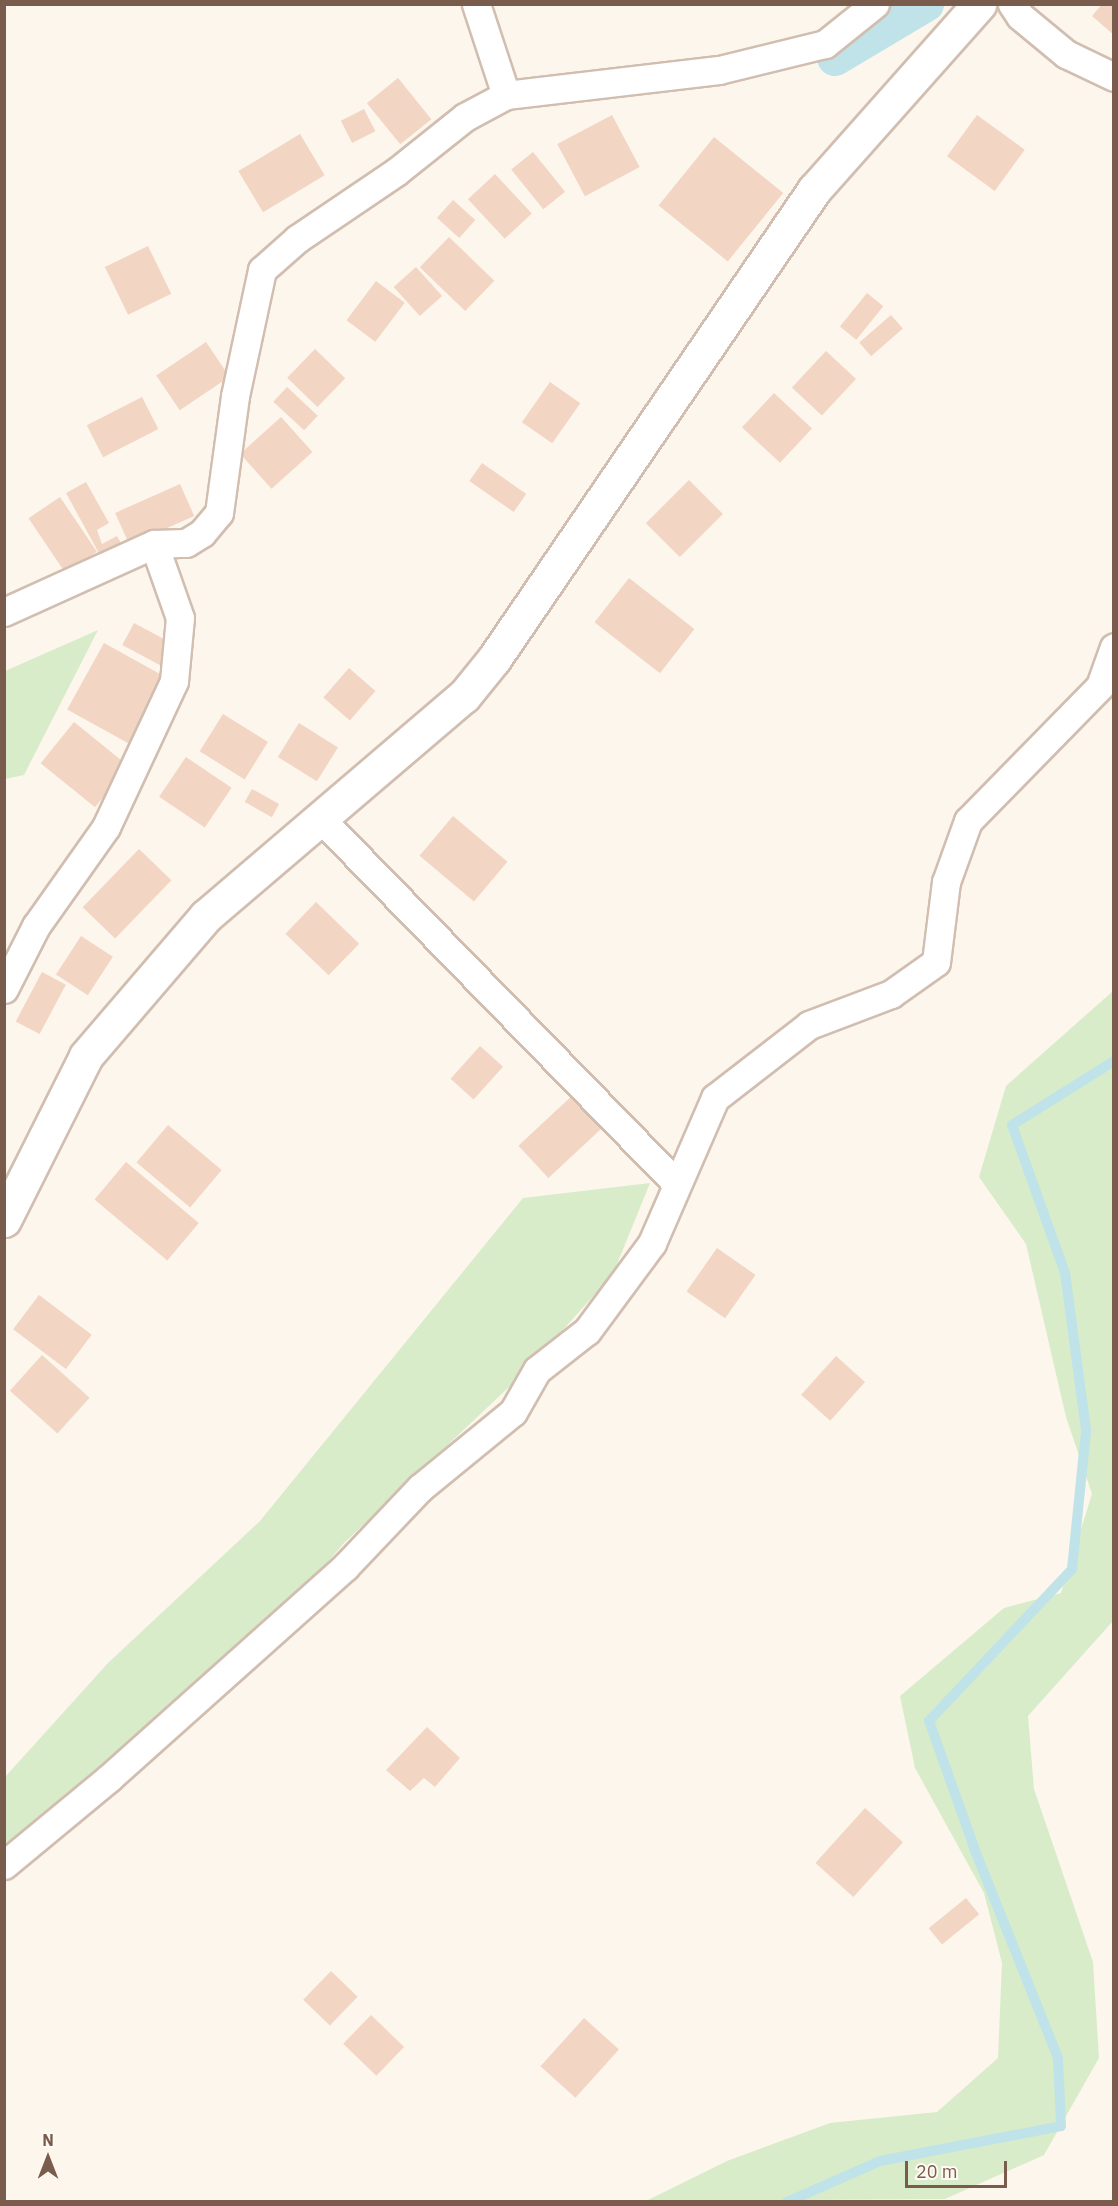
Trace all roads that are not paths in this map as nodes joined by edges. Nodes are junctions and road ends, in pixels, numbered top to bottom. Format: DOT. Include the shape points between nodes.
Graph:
graph roads {
  1 [pos="476,4"];
  2 [pos="875,4"];
  3 [pos="979,4"];
  4 [pos="1012,4"];
  5 [pos="1113,77"];
  6 [pos="506,95"];
  7 [pos="154,544"];
  8 [pos="4,612"];
  9 [pos="1113,647"];
  10 [pos="320,818"];
  11 [pos="4,989"];
  12 [pos="676,1183"];
  13 [pos="4,1220"];
  14 [pos="4,1865"];
  1 -- 6 [label="street"];
  2 -- 6 [label="street" via="825,44 814,47 719,70"];
  3 -- 10 [label="street" via="814,190 464,696"];
  4 -- 5 [label="street" via="1020,16 1066,54"];
  6 -- 7 [label="street" via="465,117 396,172 297,239 262,270 235,396 219,513 202,533 186,543"];
  7 -- 8 [label="street"];
  7 -- 11 [label="street" via="180,618 174,681 106,827 36,926"];
  9 -- 12 [label="street" via="1100,686 968,821 946,882 936,962 891,994 808,1025 715,1098"];
  10 -- 12 [label="street"];
  10 -- 13 [label="street" via="206,916 86,1056"];
  12 -- 14 [label="street" via="652,1243 622,1287 587,1331 537,1370 513,1412 420,1488 345,1567 109,1778"];
}
